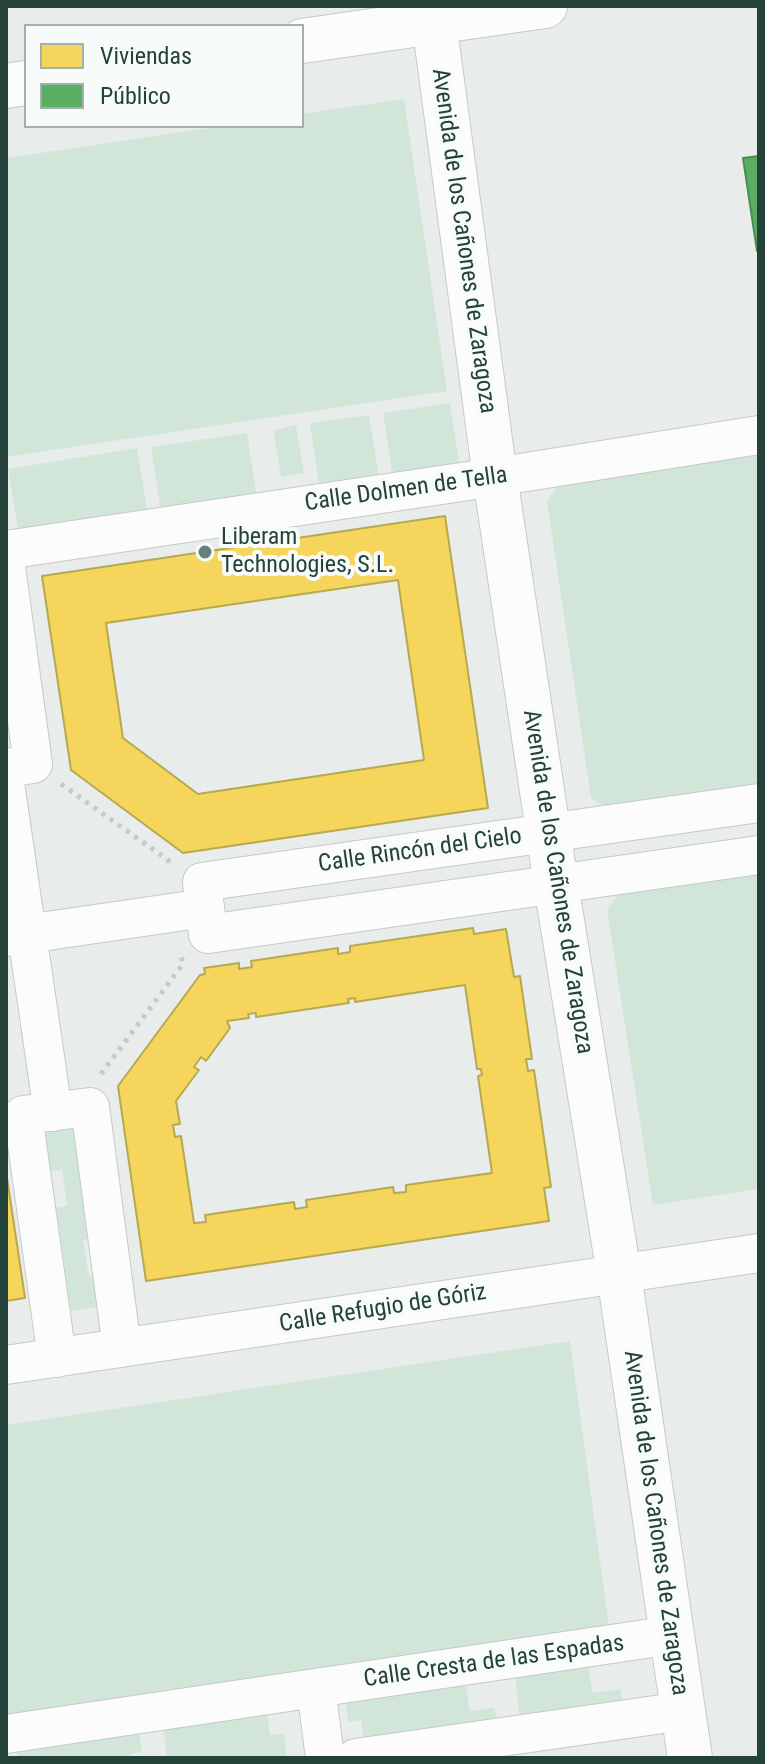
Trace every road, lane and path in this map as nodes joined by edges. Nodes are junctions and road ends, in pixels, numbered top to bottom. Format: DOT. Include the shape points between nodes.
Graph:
graph roads {
  1 [pos="545,6"];
  2 [pos="432,14"];
  3 [pos="304,41"];
  4 [pos="759,435"];
  5 [pos="495,477"];
  6 [pos="6,550"];
  7 [pos="6,567"];
  8 [pos="6,768"];
  9 [pos="6,790"];
  10 [pos="759,803"];
  11 [pos="549,832"];
  12 [pos="759,855"];
  13 [pos="556,884"];
  14 [pos="205,908"];
  15 [pos="17,936"];
  16 [pos="53,1112"];
  17 [pos="759,1253"];
  18 [pos="619,1274"];
  19 [pos="122,1348"];
  20 [pos="57,1358"];
  21 [pos="6,1365"];
  22 [pos="672,1635"];
  23 [pos="316,1688"];
  24 [pos="683,1711"];
  25 [pos="6,1734"];
  26 [pos="325,1758"];
  27 [pos="356,1758"];
  28 [pos="690,1758"];
  1 -- 2 [label="street"];
  2 -- 3 [label="street"];
  2 -- 5 [label="street, Avenida de los Cañones de Zaragoza"];
  4 -- 5 [label="street, Calle Dolmen de Tella"];
  5 -- 6 [label="street, Calle Dolmen de Tella"];
  5 -- 11 [label="street, Avenida de los Cañones de Zaragoza"];
  7 -- 8 [label="street" via="33,764"];
  9 -- 15 [label="street"];
  10 -- 11 [label="street, Calle Rincón del Cielo"];
  11 -- 13 [label="street, Avenida de los Cañones de Zaragoza"];
  11 -- 14 [label="street, Calle Rincón del Cielo" via="202,882"];
  12 -- 13 [label="street"];
  13 -- 14 [label="street" via="208,934"];
  13 -- 18 [label="street, Avenida de los Cañones de Zaragoza"];
  14 -- 15 [label="street"];
  15 -- 16 [label="street"];
  16 -- 19 [label="street" via="90,1107"];
  16 -- 20 [label="street" via="23,1115"];
  17 -- 18 [label="street, Calle Refugio de Góriz"];
  18 -- 19 [label="street, Calle Refugio de Góriz"];
  18 -- 22 [label="street, Avenida de los Cañones de Zaragoza"];
  19 -- 20 [label="street, Calle Refugio de Góriz"];
  20 -- 21 [label="street, Calle Refugio de Góriz"];
  22 -- 23 [label="street, Calle Cresta de las Espadas"];
  22 -- 24 [label="street, Avenida de los Cañones de Zaragoza"];
  23 -- 25 [label="street, Calle Cresta de las Espadas"];
  23 -- 26 [label="street"];
  24 -- 27 [label="street"];
  24 -- 28 [label="street, Avenida de los Cañones de Zaragoza"];
}
